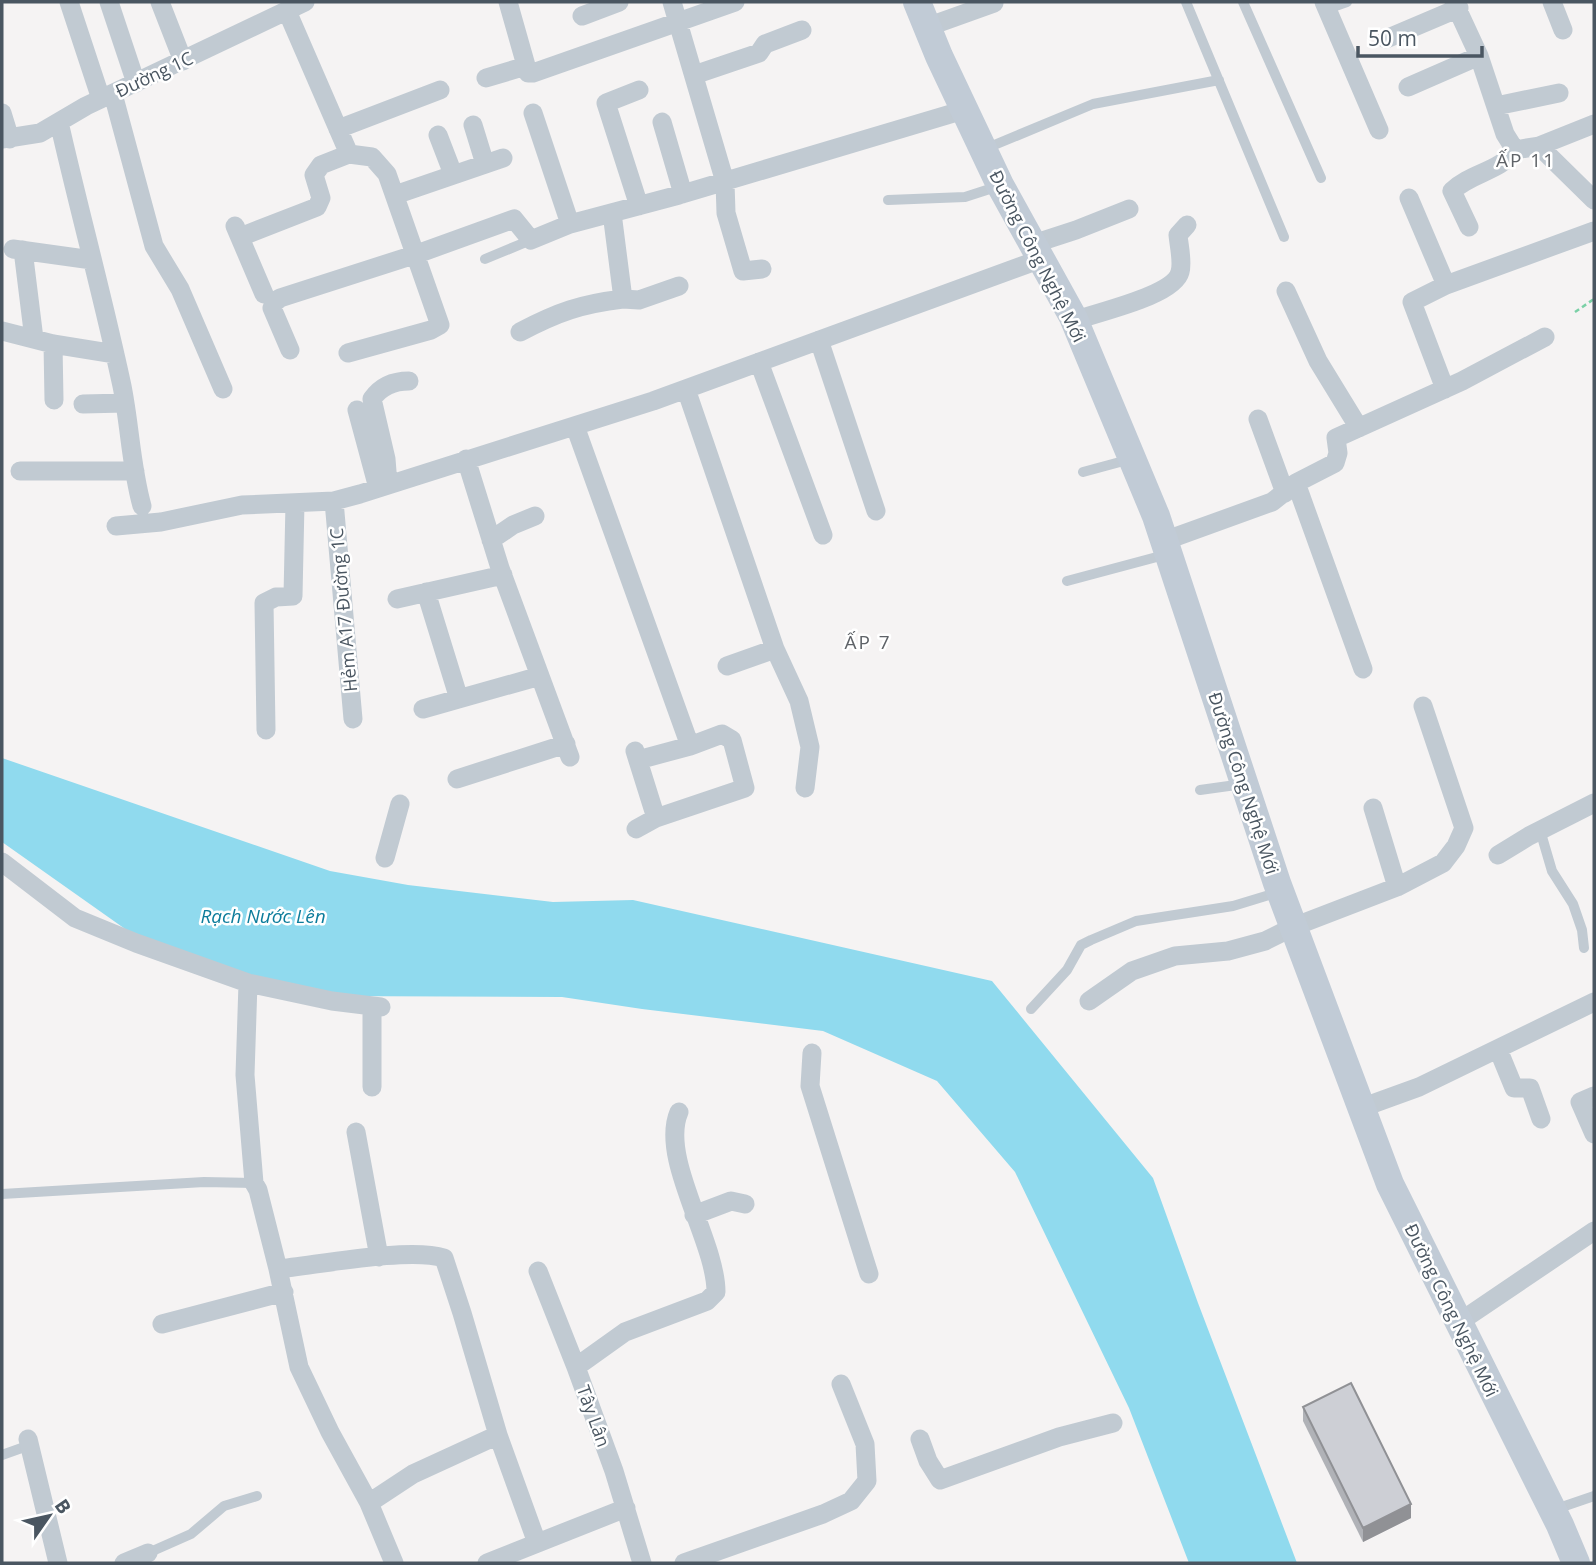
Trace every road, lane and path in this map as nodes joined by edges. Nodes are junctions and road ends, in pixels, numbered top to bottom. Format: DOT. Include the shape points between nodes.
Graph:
graph roads {
  1 [pos="69,2"];
  2 [pos="109,2"];
  3 [pos="160,2"];
  4 [pos="305,2"];
  5 [pos="508,2"];
  6 [pos="619,2"];
  7 [pos="672,2"];
  8 [pos="735,2"];
  9 [pos="1186,2"];
  10 [pos="1243,2"];
  11 [pos="1347,2"];
  12 [pos="1552,2"];
  13 [pos="994,3"];
  14 [pos="1325,5"];
  15 [pos="1457,5"];
  16 [pos="287,11"];
  17 [pos="922,15"];
  18 [pos="582,16"];
  19 [pos="678,22"];
  20 [pos="802,30"];
  21 [pos="1563,30"];
  22 [pos="1386,39"];
  23 [pos="1479,56"];
  24 [pos="183,61"];
  25 [pos="526,66"];
  26 [pos="694,75"];
  27 [pos="486,78"];
  28 [pos="1219,80"];
  29 [pos="136,83"];
  30 [pos="1408,87"];
  31 [pos="440,90"];
  32 [pos="639,90"];
  33 [pos="1559,93"];
  34 [pos="107,96"];
  35 [pos="1496,106"];
  36 [pos="964,110"];
  37 [pos="2,113"];
  38 [pos="533,113"];
  39 [pos="59,122"];
  40 [pos="662,122"];
  41 [pos="1594,124"];
  42 [pos="473,125"];
  43 [pos="338,129"];
  44 [pos="1379,130"];
  45 [pos="438,135"];
  46 [pos="6,139"];
  47 [pos="1539,146"];
  48 [pos="983,149"];
  49 [pos="1515,150"];
  50 [pos="349,154"];
  51 [pos="453,174"];
  52 [pos="1321,178"];
  53 [pos="725,182"];
  54 [pos="1000,186"];
  55 [pos="683,194"];
  56 [pos="395,195"];
  57 [pos="1409,198"];
  58 [pos="888,200"];
  59 [pos="1594,200"];
  60 [pos="639,206"];
  61 [pos="1129,209"];
  62 [pos="612,213"];
  63 [pos="570,225"];
  64 [pos="1186,225"];
  65 [pos="1469,228"];
  66 [pos="1594,231"];
  67 [pos="1284,237"];
  68 [pos="530,240"];
  69 [pos="1037,252"];
  70 [pos="417,254"];
  71 [pos="485,259"];
  72 [pos="92,260"];
  73 [pos="762,269"];
  74 [pos="1446,285"];
  75 [pos="679,286"];
  76 [pos="1286,291"];
  77 [pos="264,294"];
  78 [pos="623,299"];
  79 [pos="1594,299"];
  80 [pos="1575,312"];
  81 [pos="1074,321"];
  82 [pos="2,331"];
  83 [pos="520,332"];
  84 [pos="1545,337"];
  85 [pos="819,340"];
  86 [pos="44,341"];
  87 [pos="290,350"];
  88 [pos="348,353"];
  89 [pos="115,354"];
  90 [pos="759,362"];
  91 [pos="409,380"];
  92 [pos="223,389"];
  93 [pos="687,389"];
  94 [pos="1444,389"];
  95 [pos="54,400"];
  96 [pos="125,403"];
  97 [pos="83,404"];
  98 [pos="357,410"];
  99 [pos="1258,419"];
  100 [pos="575,426"];
  101 [pos="1359,428"];
  102 [pos="466,459"];
  103 [pos="1132,459"];
  104 [pos="20,471"];
  105 [pos="135,471"];
  106 [pos="1083,472"];
  107 [pos="383,486"];
  108 [pos="1290,488"];
  109 [pos="334,500"];
  110 [pos="295,503"];
  111 [pos="142,506"];
  112 [pos="876,511"];
  113 [pos="535,516"];
  114 [pos="116,526"];
  115 [pos="823,535"];
  116 [pos="491,540"];
  117 [pos="1166,547"];
  118 [pos="503,575"];
  119 [pos="1067,581"];
  120 [pos="426,592"];
  121 [pos="397,598"];
  122 [pos="775,649"];
  123 [pos="727,666"];
  124 [pos="1363,669"];
  125 [pos="540,676"];
  126 [pos="459,699"];
  127 [pos="1423,706"];
  128 [pos="423,709"];
  129 [pos="353,719"];
  130 [pos="266,730"];
  131 [pos="690,746"];
  132 [pos="457,779"];
  133 [pos="1244,784"];
  134 [pos="805,788"];
  135 [pos="1200,790"];
  136 [pos="1594,803"];
  137 [pos="400,804"];
  138 [pos="1373,808"];
  139 [pos="656,818"];
  140 [pos="636,829"];
  141 [pos="1540,830"];
  142 [pos="1498,855"];
  143 [pos="385,858"];
  144 [pos="2,862"];
  145 [pos="1397,887"];
  146 [pos="1280,891"];
  147 [pos="1293,928"];
  148 [pos="1584,948"];
  149 [pos="248,983"];
  150 [pos="1088,1001"];
  151 [pos="1594,1002"];
  152 [pos="1031,1009"];
  153 [pos="1498,1049"];
  154 [pos="812,1053"];
  155 [pos="372,1087"];
  156 [pos="1594,1096"];
  157 [pos="1361,1108"];
  158 [pos="679,1112"];
  159 [pos="1541,1119"];
  160 [pos="356,1132"];
  161 [pos="1594,1134"];
  162 [pos="254,1183"];
  163 [pos="2,1194"];
  164 [pos="745,1204"];
  165 [pos="694,1215"];
  166 [pos="1594,1231"];
  167 [pos="379,1257"];
  168 [pos="278,1269"];
  169 [pos="538,1271"];
  170 [pos="869,1274"];
  171 [pos="284,1292"];
  172 [pos="1458,1322"];
  173 [pos="162,1324"];
  174 [pos="576,1367"];
  175 [pos="841,1384"];
  176 [pos="1113,1423"];
  177 [pos="498,1435"];
  178 [pos="920,1439"];
  179 [pos="29,1442"];
  180 [pos="2,1455"];
  181 [pos="257,1496"];
  182 [pos="1594,1496"];
  183 [pos="369,1503"];
  184 [pos="625,1508"];
  185 [pos="1552,1510"];
  186 [pos="537,1543"];
  187 [pos="148,1553"];
  188 [pos="58,1563"];
  189 [pos="124,1563"];
  190 [pos="394,1563"];
  191 [pos="487,1563"];
  192 [pos="642,1563"];
  193 [pos="684,1563"];
  194 [pos="1576,1563"];
  1 -- 34 [label="street"];
  2 -- 29 [label="street"];
  3 -- 24 [label="street"];
  4 -- 16 [label="street, Đường 1C"];
  5 -- 25 [label="street"];
  6 -- 18 [label="street"];
  7 -- 19 [label="street"];
  8 -- 19 [label="street"];
  9 -- 28 [label="lane"];
  10 -- 52 [label="lane"];
  11 -- 14 [label="lane"];
  12 -- 21 [label="street"];
  13 -- 17 [label="street"];
  14 -- 44 [label="street"];
  15 -- 22 [label="street"];
  15 -- 23 [label="street"];
  16 -- 24 [label="street, Đường 1C"];
  16 -- 43 [label="street"];
  17 -- 36 [label="street, Đường Công Nghệ Mới"];
  19 -- 25 [label="street" via="533,73 528,73"];
  19 -- 26 [label="street"];
  20 -- 26 [label="street" via="765,44 759,53"];
  23 -- 30 [label="street"];
  23 -- 35 [label="street"];
  24 -- 29 [label="street, Đường 1C"];
  25 -- 27 [label="street"];
  26 -- 53 [label="street"];
  28 -- 48 [label="lane" via="1093,104"];
  28 -- 67 [label="lane"];
  29 -- 34 [label="street, Đường 1C"];
  31 -- 43 [label="street"];
  32 -- 60 [label="street" via="606,103"];
  33 -- 35 [label="street"];
  34 -- 39 [label="street, Đường 1C"];
  34 -- 92 [label="street" via="154,246 180,289"];
  35 -- 49 [label="street"];
  36 -- 48 [label="street, Đường Công Nghệ Mới"];
  36 -- 53 [label="street"];
  37 -- 46 [label="street"];
  38 -- 63 [label="street"];
  39 -- 46 [label="street, Đường 1C" via="40,133"];
  39 -- 72 [label="street"];
  40 -- 55 [label="street"];
  41 -- 47 [label="street"];
  42 -- 51 [label="street" via="494,161"];
  43 -- 50 [label="street"];
  45 -- 51 [label="street"];
  47 -- 49 [label="street"];
  47 -- 59 [label="street"];
  48 -- 54 [label="street, Đường Công Nghệ Mới"];
  49 -- 65 [label="street" via="1507,162 1463,180 1452,191"];
  50 -- 56 [label="street" via="372,158 387,174"];
  50 -- 77 [label="street" via="321,165 314,175 321,198 317,206 237,231"];
  51 -- 56 [label="street"];
  53 -- 55 [label="street"];
  53 -- 73 [label="street" via="726,213 743,271"];
  54 -- 58 [label="lane" via="965,197"];
  54 -- 69 [label="street, Đường Công Nghệ Mới"];
  55 -- 60 [label="street"];
  56 -- 70 [label="street"];
  57 -- 74 [label="street"];
  60 -- 62 [label="street"];
  61 -- 69 [label="street"];
  62 -- 63 [label="street"];
  62 -- 78 [label="street"];
  63 -- 68 [label="street"];
  64 -- 81 [label="street" via="1178,234 1181,271 1174,284"];
  66 -- 74 [label="street"];
  68 -- 70 [label="street" via="514,219"];
  68 -- 71 [label="lane"];
  69 -- 81 [label="street, Đường Công Nghệ Mới"];
  69 -- 85 [label="street"];
  70 -- 87 [label="street" via="280,298 272,308"];
  70 -- 88 [label="street" via="440,324"];
  72 -- 86 [label="street" via="18,250"];
  72 -- 89 [label="street"];
  74 -- 94 [label="street" via="1412,302"];
  75 -- 78 [label="street" via="639,300"];
  76 -- 101 [label="street" via="1318,360"];
  78 -- 83 [label="street" via="586,304"];
  79 -- 80 [label="path"];
  81 -- 103 [label="street, Đường Công Nghệ Mới"];
  82 -- 86 [label="street"];
  84 -- 94 [label="street"];
  85 -- 90 [label="street"];
  85 -- 112 [label="street"];
  86 -- 89 [label="street"];
  86 -- 95 [label="street"];
  89 -- 96 [label="street"];
  90 -- 93 [label="street"];
  90 -- 115 [label="street"];
  91 -- 107 [label="street" via="380,388 372,399 386,459"];
  93 -- 100 [label="street"];
  93 -- 122 [label="street"];
  94 -- 101 [label="street"];
  96 -- 97 [label="street"];
  96 -- 105 [label="street"];
  98 -- 107 [label="street"];
  99 -- 108 [label="street"];
  100 -- 102 [label="street"];
  100 -- 131 [label="street"];
  101 -- 108 [label="street" via="1336,438 1335,463"];
  102 -- 107 [label="street"];
  102 -- 116 [label="street"];
  103 -- 106 [label="lane"];
  103 -- 117 [label="street, Đường Công Nghệ Mới"];
  104 -- 105 [label="street"];
  105 -- 111 [label="street"];
  107 -- 109 [label="street"];
  108 -- 117 [label="street" via="1272,502"];
  108 -- 124 [label="street"];
  109 -- 110 [label="street"];
  109 -- 129 [label="street, Hẻm A17 Đường 1C"];
  110 -- 114 [label="street" via="242,505"];
  110 -- 130 [label="street" via="293,596 264,603"];
  113 -- 116 [label="street" via="513,524"];
  116 -- 118 [label="street"];
  117 -- 119 [label="lane"];
  117 -- 133 [label="street, Đường Công Nghệ Mới"];
  118 -- 120 [label="street"];
  118 -- 125 [label="street"];
  120 -- 121 [label="street"];
  120 -- 126 [label="street"];
  122 -- 123 [label="street"];
  122 -- 134 [label="street" via="799,701 810,747"];
  125 -- 126 [label="street"];
  125 -- 132 [label="street" via="568,750"];
  126 -- 128 [label="street"];
  127 -- 145 [label="street" via="1464,828 1443,863"];
  131 -- 139 [label="street" via="637,755"];
  131 -- 139 [label="street" via="722,734 732,740 745,788"];
  133 -- 135 [label="lane"];
  133 -- 146 [label="street, Đường Công Nghệ Mới"];
  136 -- 141 [label="street"];
  137 -- 143 [label="street"];
  138 -- 145 [label="street"];
  139 -- 140 [label="street"];
  141 -- 142 [label="street"];
  141 -- 148 [label="lane" via="1552,871 1573,904"];
  144 -- 149 [label="street" via="75,918"];
  145 -- 147 [label="street"];
  146 -- 147 [label="street, Đường Công Nghệ Mới"];
  146 -- 152 [label="lane" via="1233,906 1136,921 1091,940 1082,945 1067,970"];
  147 -- 150 [label="street" via="1228,951 1175,956 1132,971"];
  147 -- 157 [label="street, Đường Công Nghệ Mới"];
  149 -- 155 [label="street" via="332,1002 376,1006"];
  149 -- 162 [label="street" via="245,1075"];
  151 -- 153 [label="street"];
  153 -- 157 [label="street" via="1419,1087"];
  153 -- 159 [label="street" via="1514,1088 1530,1088"];
  154 -- 170 [label="street" via="810,1086"];
  156 -- 161 [label="street" via="1580,1102"];
  157 -- 172 [label="street, Đường Công Nghệ Mới" via="1390,1184"];
  158 -- 165 [label="street" via="673,1125"];
  160 -- 167 [label="street"];
  162 -- 163 [label="lane"];
  162 -- 168 [label="street"];
  164 -- 165 [label="street" via="731,1201"];
  165 -- 174 [label="street" via="711,1260 716,1292 707,1301 625,1332"];
  166 -- 172 [label="street"];
  167 -- 168 [label="street"];
  167 -- 177 [label="street" via="444,1258"];
  168 -- 171 [label="street"];
  169 -- 174 [label="street, Tây Lân"];
  171 -- 173 [label="street"];
  171 -- 183 [label="street" via="299,1367"];
  172 -- 185 [label="street, Đường Công Nghệ Mới"];
  174 -- 184 [label="street, Tây Lân"];
  175 -- 193 [label="street" via="865,1444 867,1481 851,1501"];
  176 -- 178 [label="street" via="1059,1437 940,1480"];
  177 -- 183 [label="street" via="413,1474"];
  177 -- 186 [label="street"];
  179 -- 180 [label="lane"];
  179 -- 188 [label="street"];
  181 -- 187 [label="lane" via="224,1506 191,1534"];
  182 -- 185 [label="lane"];
  183 -- 190 [label="street"];
  184 -- 186 [label="street"];
  184 -- 192 [label="street, Tây Lân"];
  185 -- 194 [label="street, Đường Công Nghệ Mới"];
  186 -- 191 [label="street"];
  187 -- 189 [label="street"];
}
